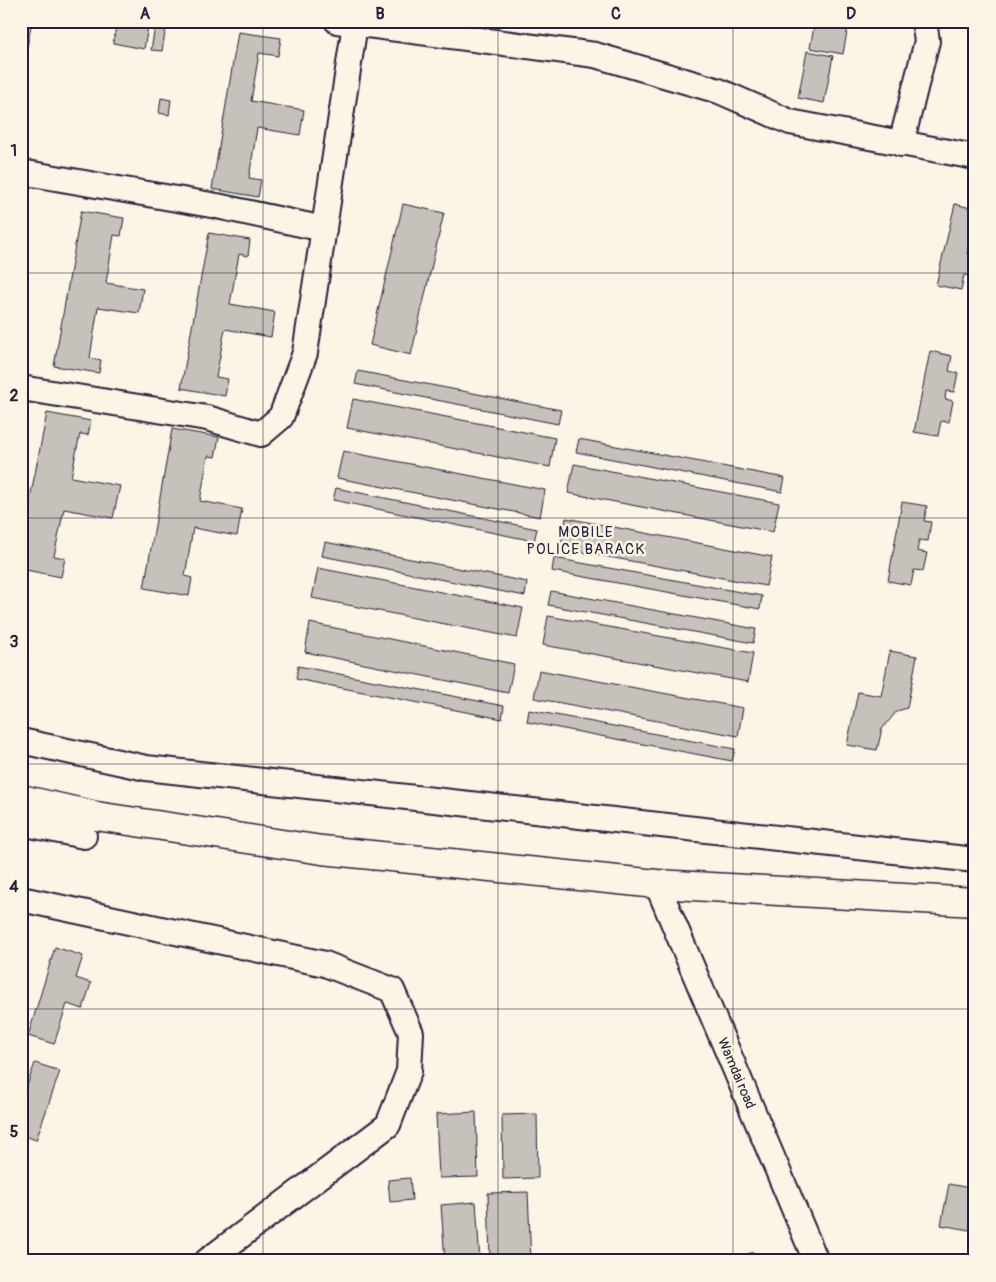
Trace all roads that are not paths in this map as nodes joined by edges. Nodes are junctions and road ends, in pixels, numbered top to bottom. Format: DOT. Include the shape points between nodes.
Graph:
graph roads {
  1 [pos="924,21"];
  2 [pos="346,23"];
  3 [pos="901,144"];
  4 [pos="975,157"];
  5 [pos="21,172"];
  6 [pos="324,229"];
  7 [pos="21,388"];
  8 [pos="21,741"];
  9 [pos="21,799"];
  10 [pos="21,823"];
  11 [pos="84,836"];
  12 [pos="975,860"];
  13 [pos="657,884"];
  14 [pos="21,899"];
  15 [pos="975,902"];
  16 [pos="207,1261"];
  17 [pos="816,1261"];
  1 -- 3 [label="street" via="927,41"];
  2 -- 3 [label="street" via="595,55 719,90 790,122"];
  2 -- 6 [label="street"];
  3 -- 4 [label="street"];
  5 -- 6 [label="street" via="217,206"];
  6 -- 7 [label="street" via="305,353 281,418 261,434 207,418"];
  8 -- 12 [label="street" via="146,768"];
  9 -- 13 [label="street" via="96,816 322,850"];
  10 -- 11 [label="street"];
  13 -- 15 [label="street"];
  13 -- 17 [label="street, Wamdai road"];
  14 -- 16 [label="street" via="326,964 392,990 411,1033 409,1071 388,1125"];
}
